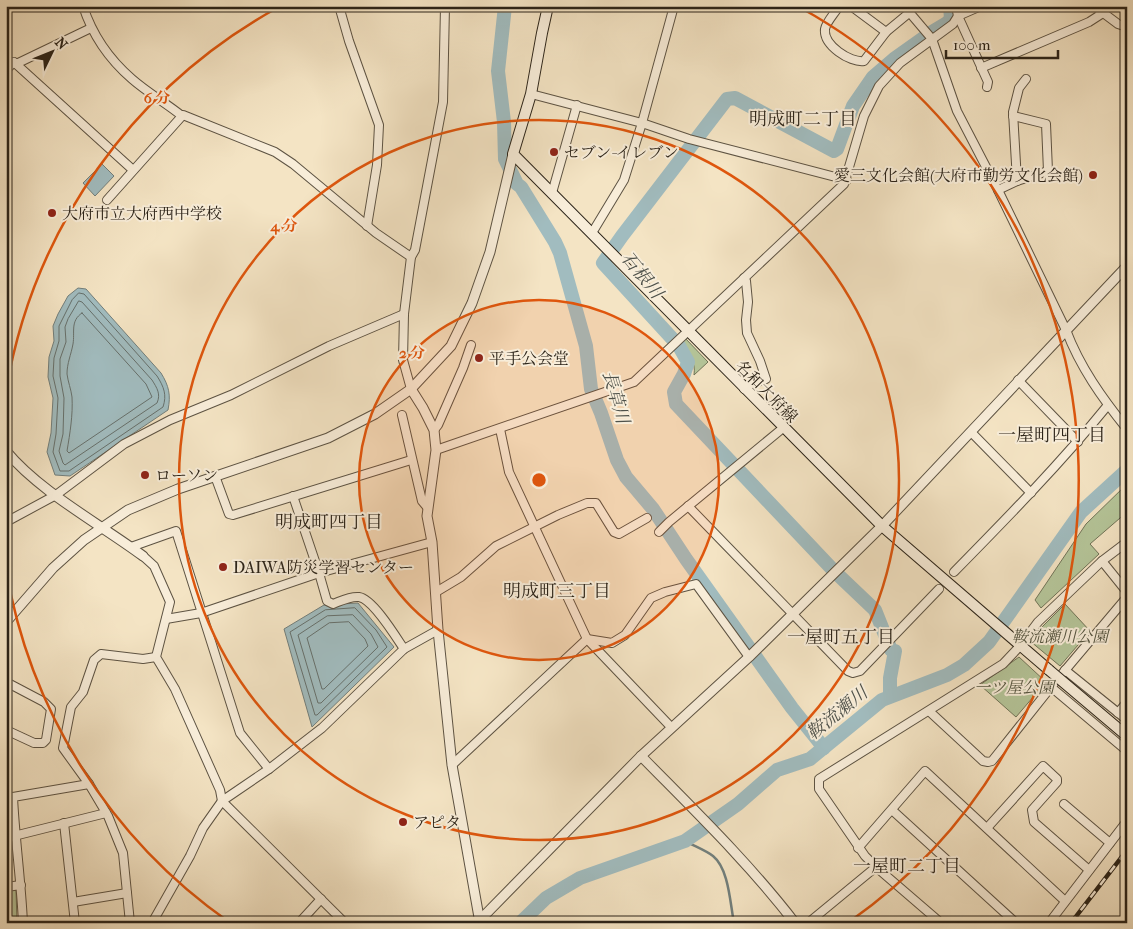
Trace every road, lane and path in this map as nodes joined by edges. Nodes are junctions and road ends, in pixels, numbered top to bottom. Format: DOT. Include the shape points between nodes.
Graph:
graph roads {
  1 [pos="83,6"];
  2 [pos="339,6"];
  3 [pos="445,6"];
  4 [pos="548,6"];
  5 [pos="674,6"];
  6 [pos="840,6"];
  7 [pos="851,6"];
  8 [pos="956,6"];
  9 [pos="981,6"];
  10 [pos="1094,6"];
  11 [pos="907,10"];
  12 [pos="1103,13"];
  13 [pos="958,16"];
  14 [pos="1127,27"];
  15 [pos="91,28"];
  16 [pos="886,32"];
  17 [pos="929,36"];
  18 [pos="16,64"];
  19 [pos="981,68"];
  20 [pos="6,70"];
  21 [pos="1026,79"];
  22 [pos="987,87"];
  23 [pos="531,94"];
  24 [pos="577,105"];
  25 [pos="182,116"];
  26 [pos="1013,116"];
  27 [pos="642,123"];
  28 [pos="512,158"];
  29 [pos="133,170"];
  30 [pos="847,180"];
  31 [pos="1017,181"];
  32 [pos="998,190"];
  33 [pos="552,193"];
  34 [pos="107,200"];
  35 [pos="367,226"];
  36 [pos="592,234"];
  37 [pos="411,257"];
  38 [pos="1127,266"];
  39 [pos="744,278"];
  40 [pos="404,314"];
  41 [pos="1066,330"];
  42 [pos="688,331"];
  43 [pos="471,345"];
  44 [pos="1018,380"];
  45 [pos="411,389"];
  46 [pos="744,389"];
  47 [pos="1108,405"];
  48 [pos="402,415"];
  49 [pos="783,428"];
  50 [pos="500,429"];
  51 [pos="1127,429"];
  52 [pos="434,430"];
  53 [pos="971,432"];
  54 [pos="1078,442"];
  55 [pos="436,450"];
  56 [pos="6,451"];
  57 [pos="411,460"];
  58 [pos="215,476"];
  59 [pos="1031,493"];
  60 [pos="56,495"];
  61 [pos="293,496"];
  62 [pos="688,506"];
  63 [pos="427,507"];
  64 [pos="648,518"];
  65 [pos="6,522"];
  66 [pos="882,526"];
  67 [pos="101,527"];
  68 [pos="536,527"];
  69 [pos="659,532"];
  70 [pos="432,542"];
  71 [pos="1127,542"];
  72 [pos="131,547"];
  73 [pos="143,556"];
  74 [pos="1102,561"];
  75 [pos="954,572"];
  76 [pos="320,573"];
  77 [pos="939,589"];
  78 [pos="436,592"];
  79 [pos="1127,592"];
  80 [pos="1127,597"];
  81 [pos="201,613"];
  82 [pos="791,614"];
  83 [pos="166,619"];
  84 [pos="6,622"];
  85 [pos="438,630"];
  86 [pos="587,639"];
  87 [pos="1018,645"];
  88 [pos="404,649"];
  89 [pos="156,657"];
  90 [pos="749,657"];
  91 [pos="1066,670"];
  92 [pos="6,682"];
  93 [pos="1051,687"];
  94 [pos="1127,702"];
  95 [pos="929,711"];
  96 [pos="1118,712"];
  97 [pos="1127,720"];
  98 [pos="671,727"];
  99 [pos="6,730"];
  100 [pos="1127,736"];
  101 [pos="1127,750"];
  102 [pos="641,756"];
  103 [pos="452,766"];
  104 [pos="269,769"];
  105 [pos="88,784"];
  106 [pos="222,801"];
  107 [pos="1064,804"];
  108 [pos="892,810"];
  109 [pos="106,813"];
  110 [pos="1127,821"];
  111 [pos="64,823"];
  112 [pos="987,828"];
  113 [pos="15,835"];
  114 [pos="6,838"];
  115 [pos="1110,843"];
  116 [pos="858,848"];
  117 [pos="876,867"];
  118 [pos="1089,870"];
  119 [pos="21,886"];
  120 [pos="6,887"];
  121 [pos="127,893"];
  122 [pos="321,899"];
  123 [pos="1065,901"];
  124 [pos="73,902"];
  125 [pos="479,922"];
  126 [pos="23,923"];
  127 [pos="75,923"];
  128 [pos="130,923"];
  129 [pos="152,923"];
  130 [pos="299,923"];
  131 [pos="345,923"];
  132 [pos="795,923"];
  133 [pos="808,923"];
  134 [pos="941,923"];
  135 [pos="1016,923"];
  136 [pos="1049,923"];
  1 -- 15 [label="street"];
  2 -- 35 [label="street" via="379,126 377,165"];
  3 -- 37 [label="street" via="443,102 415,250"];
  4 -- 23 [label="main road"];
  5 -- 27 [label="street"];
  6 -- 16 [label="street" via="825,28 835,51 857,62 864,61"];
  7 -- 16 [label="street"];
  8 -- 13 [label="street"];
  9 -- 13 [label="street"];
  10 -- 12 [label="street"];
  11 -- 16 [label="street"];
  11 -- 17 [label="street"];
  12 -- 14 [label="street"];
  12 -- 19 [label="street"];
  13 -- 17 [label="street" via="953,24"];
  13 -- 19 [label="street"];
  15 -- 18 [label="street"];
  15 -- 25 [label="street" via="106,51 132,79"];
  17 -- 30 [label="street" via="879,86 864,116"];
  17 -- 32 [label="street" via="957,112"];
  18 -- 20 [label="street" via="14,62"];
  18 -- 29 [label="street"];
  19 -- 22 [label="street"];
  21 -- 26 [label="street" via="1018,88"];
  23 -- 24 [label="street"];
  23 -- 28 [label="main road"];
  24 -- 27 [label="street"];
  24 -- 33 [label="street"];
  25 -- 29 [label="street"];
  25 -- 35 [label="street" via="274,152 294,164"];
  26 -- 31 [label="street"];
  26 -- 31 [label="street" via="1046,124 1048,171"];
  27 -- 30 [label="street" via="688,139"];
  27 -- 36 [label="street" via="624,180"];
  28 -- 33 [label="main road, 名和大府線"];
  28 -- 45 [label="street" via="490,252 472,303 451,346"];
  29 -- 34 [label="street"];
  30 -- 39 [label="street"];
  31 -- 32 [label="street"];
  32 -- 41 [label="street"];
  33 -- 36 [label="main road, 名和大府線"];
  35 -- 37 [label="street"];
  36 -- 42 [label="main road, 名和大府線"];
  37 -- 40 [label="street"];
  38 -- 41 [label="street"];
  39 -- 42 [label="street"];
  39 -- 46 [label="street" via="748,302 747,333 766,379"];
  40 -- 45 [label="street" via="403,360"];
  40 -- 60 [label="street" via="170,420 124,444"];
  41 -- 44 [label="street"];
  41 -- 47 [label="street" via="1090,380"];
  42 -- 46 [label="main road, 名和大府線"];
  42 -- 50 [label="street" via="634,382"];
  43 -- 52 [label="street"];
  44 -- 53 [label="street"];
  44 -- 54 [label="street"];
  45 -- 52 [label="street"];
  45 -- 58 [label="street" via="345,431"];
  46 -- 49 [label="main road, 名和大府線"];
  47 -- 51 [label="street"];
  47 -- 54 [label="street"];
  48 -- 57 [label="street"];
  49 -- 62 [label="street"];
  49 -- 66 [label="main road, 名和大府線"];
  50 -- 55 [label="street"];
  50 -- 68 [label="street" via="509,472"];
  52 -- 55 [label="street"];
  53 -- 59 [label="street"];
  53 -- 66 [label="street"];
  54 -- 59 [label="street"];
  55 -- 63 [label="street"];
  56 -- 60 [label="street" via="19,466"];
  57 -- 61 [label="street"];
  57 -- 63 [label="street" via="422,501"];
  58 -- 61 [label="street" via="229,514"];
  58 -- 67 [label="street" via="150,500"];
  59 -- 75 [label="street"];
  60 -- 65 [label="street"];
  60 -- 67 [label="street"];
  61 -- 76 [label="street"];
  62 -- 69 [label="street"];
  62 -- 82 [label="street"];
  63 -- 70 [label="street"];
  64 -- 68 [label="street" via="619,534 614,532 596,503 587,503"];
  66 -- 82 [label="street"];
  66 -- 87 [label="main road, 名和大府線"];
  67 -- 72 [label="street"];
  67 -- 84 [label="street" via="53,568"];
  68 -- 78 [label="street" via="496,546 461,577"];
  68 -- 86 [label="street"];
  70 -- 76 [label="street"];
  70 -- 78 [label="street"];
  71 -- 74 [label="street"];
  72 -- 73 [label="street"];
  72 -- 81 [label="street" via="176,531"];
  73 -- 83 [label="street" via="154,566 170,602"];
  74 -- 79 [label="street"];
  74 -- 87 [label="street"];
  76 -- 81 [label="street"];
  76 -- 88 [label="street" via="326,601 333,604 351,598 367,600"];
  77 -- 82 [label="street" via="860,671 853,673"];
  78 -- 85 [label="street"];
  80 -- 91 [label="street"];
  81 -- 83 [label="street"];
  81 -- 104 [label="street" via="240,733"];
  82 -- 90 [label="street"];
  83 -- 89 [label="street"];
  85 -- 88 [label="street"];
  85 -- 103 [label="street"];
  86 -- 90 [label="street" via="612,643 625,635 651,598 696,584"];
  86 -- 98 [label="street"];
  86 -- 103 [label="street"];
  87 -- 95 [label="street" via="1003,664"];
  87 -- 100 [label="main road, 名和大府線, bridge"];
  88 -- 104 [label="street" via="322,728"];
  89 -- 105 [label="street" via="143,659 101,654 94,660 83,692 71,707 63,748"];
  89 -- 106 [label="street" via="175,689"];
  90 -- 98 [label="street"];
  91 -- 93 [label="street"];
  91 -- 96 [label="street"];
  92 -- 99 [label="street" via="44,702 51,710 43,743 34,743"];
  93 -- 95 [label="street" via="988,762"];
  93 -- 101 [label="street"];
  94 -- 96 [label="street"];
  95 -- 116 [label="street" via="818,779 819,789"];
  96 -- 97 [label="street"];
  98 -- 102 [label="street"];
  102 -- 125 [label="street"];
  102 -- 132 [label="street" via="768,888"];
  103 -- 125 [label="street"];
  104 -- 106 [label="street"];
  105 -- 109 [label="street"];
  105 -- 113 [label="street" via="13,796"];
  106 -- 122 [label="street"];
  106 -- 129 [label="street" via="203,828"];
  107 -- 115 [label="street"];
  108 -- 112 [label="street" via="925,771"];
  108 -- 116 [label="street"];
  108 -- 135 [label="street"];
  109 -- 111 [label="street"];
  109 -- 121 [label="street" via="123,853"];
  110 -- 115 [label="street"];
  111 -- 113 [label="street"];
  111 -- 124 [label="street"];
  112 -- 118 [label="street" via="1043,766 1057,778 1057,782 1032,810 1034,822"];
  112 -- 123 [label="street"];
  113 -- 114 [label="street"];
  113 -- 119 [label="street"];
  115 -- 118 [label="street"];
  116 -- 117 [label="street"];
  117 -- 133 [label="street"];
  117 -- 134 [label="street"];
  118 -- 123 [label="street"];
  119 -- 120 [label="street"];
  119 -- 126 [label="street"];
  121 -- 124 [label="street"];
  121 -- 128 [label="street"];
  122 -- 130 [label="street"];
  122 -- 131 [label="street"];
  123 -- 136 [label="street"];
  124 -- 127 [label="street"];
}
